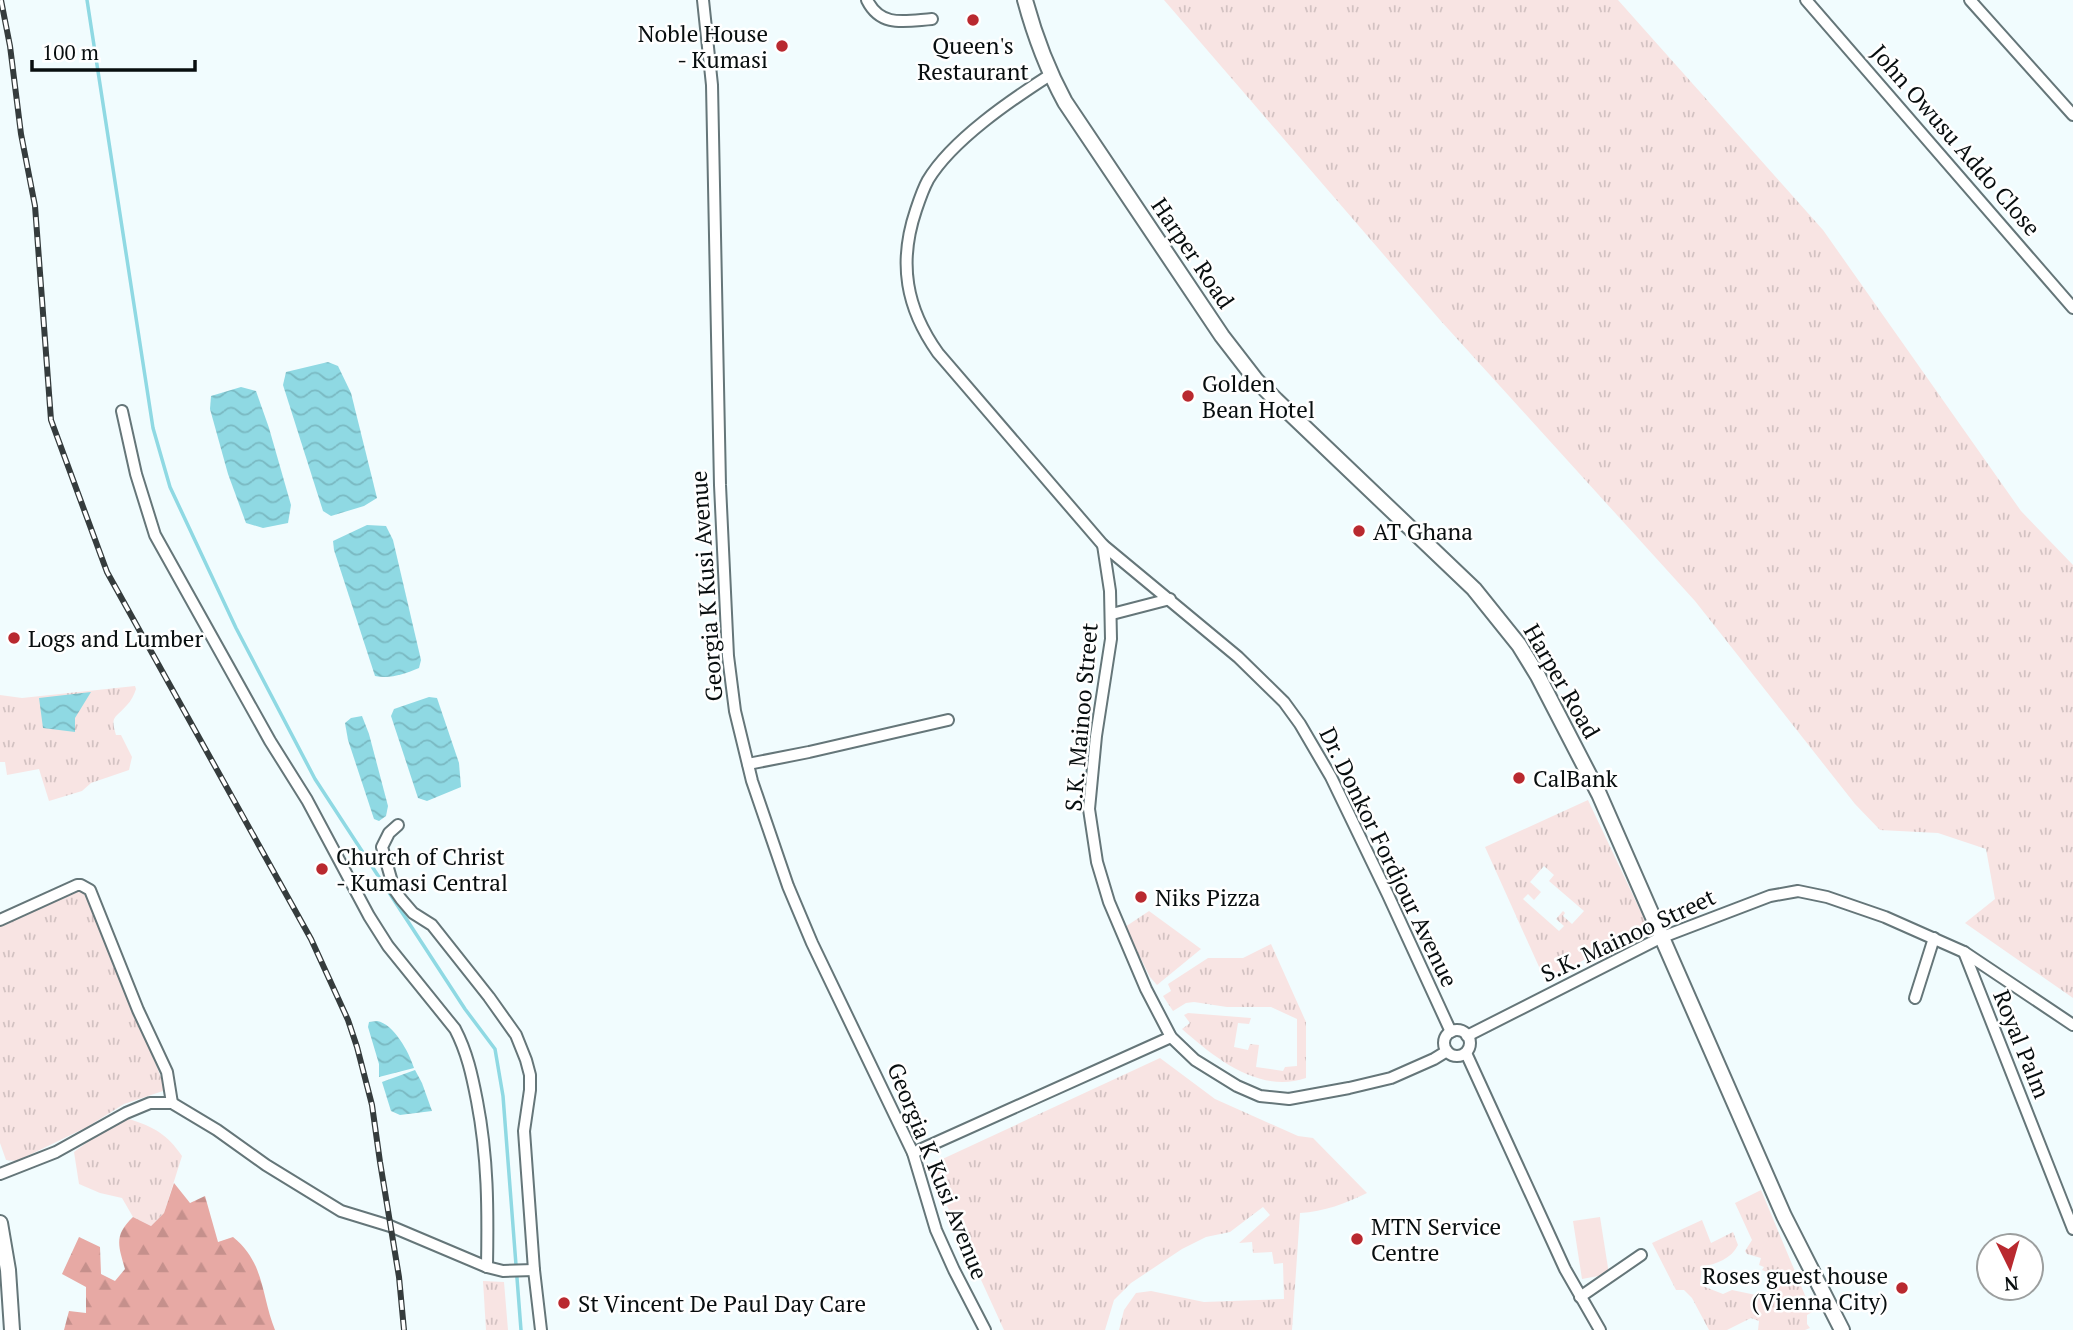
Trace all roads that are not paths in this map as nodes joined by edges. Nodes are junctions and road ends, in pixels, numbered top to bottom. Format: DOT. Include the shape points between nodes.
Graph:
graph roads {
  1 [pos="703,0"];
  2 [pos="867,0"];
  3 [pos="1026,0"];
  4 [pos="1806,0"];
  5 [pos="1970,0"];
  6 [pos="932,19"];
  7 [pos="1050,75"];
  8 [pos="2073,116"];
  9 [pos="2073,308"];
  10 [pos="122,411"];
  11 [pos="1103,545"];
  12 [pos="1170,599"];
  13 [pos="1112,614"];
  14 [pos="948,720"];
  15 [pos="748,764"];
  16 [pos="398,824"];
  17 [pos="0,920"];
  18 [pos="1660,938"];
  19 [pos="1934,938"];
  20 [pos="1964,952"];
  21 [pos="1915,999"];
  22 [pos="2073,1024"];
  23 [pos="1451,1032"];
  24 [pos="1467,1036"];
  25 [pos="1171,1037"];
  26 [pos="1447,1051"];
  27 [pos="1466,1053"];
  28 [pos="172,1103"];
  29 [pos="913,1153"];
  30 [pos="0,1174"];
  31 [pos="0,1223"];
  32 [pos="2073,1229"];
  33 [pos="1641,1255"];
  34 [pos="487,1267"];
  35 [pos="529,1270"];
  36 [pos="1580,1297"];
  37 [pos="12,1330"];
  38 [pos="541,1330"];
  39 [pos="985,1330"];
  40 [pos="1600,1330"];
  41 [pos="1842,1330"];
  1 -- 15 [label="street, Georgia K Kusi Avenue" via="712,85 728,656"];
  2 -- 6 [label="street" via="873,12 884,19"];
  3 -- 7 [label="main road, Harper Road"];
  4 -- 9 [label="street, John Owusu Addo Close"];
  5 -- 8 [label="street"];
  7 -- 11 [label="street, Dr. Donkor Fordjour Avenue" via="1006,103 953,150 928,180 905,260 909,292 924,334"];
  7 -- 18 [label="main road, Harper Road" via="1222,336 1256,380 1474,589 1519,645 1599,794"];
  10 -- 34 [label="street" via="155,535 369,916 463,1044 483,1130"];
  11 -- 12 [label="street, Dr. Donkor Fordjour Avenue"];
  11 -- 13 [label="street, S.K. Mainoo Street"];
  12 -- 13 [label="street"];
  12 -- 23 [label="street, Dr. Donkor Fordjour Avenue" via="1238,657 1300,724 1331,777"];
  13 -- 25 [label="street, S.K. Mainoo Street" via="1089,809 1097,862 1110,902"];
  14 -- 15 [label="street"];
  15 -- 29 [label="street, Georgia K Kusi Avenue" via="812,943"];
  16 -- 35 [label="street" via="382,847 394,889 413,913 432,925 489,997 516,1035 526,1060 530,1075 524,1131"];
  17 -- 28 [label="street" via="77,885 90,890 167,1072"];
  18 -- 19 [label="street, S.K. Mainoo Street" via="1770,896 1798,891 1873,913"];
  18 -- 24 [label="street, S.K. Mainoo Street"];
  18 -- 41 [label="main road, Harper Road" via="1784,1216"];
  19 -- 20 [label="street, S.K. Mainoo Street"];
  19 -- 21 [label="street"];
  20 -- 22 [label="street, S.K. Mainoo Street"];
  20 -- 32 [label="street, Royal Palm"];
  23 -- 24 [label="street"];
  23 -- 26 [label="street" via="1445,1038"];
  24 -- 27 [label="street"];
  25 -- 26 [label="street, S.K. Mainoo Street" via="1195,1060 1237,1086 1260,1096 1289,1099 1391,1077"];
  25 -- 29 [label="street"];
  26 -- 27 [label="street" via="1457,1056"];
  27 -- 36 [label="street"];
  28 -- 30 [label="street" via="150,1103 56,1152"];
  28 -- 34 [label="street" via="341,1211 390,1226"];
  29 -- 39 [label="street, Georgia K Kusi Avenue" via="936,1230"];
  31 -- 37 [label="main road"];
  33 -- 36 [label="street"];
  34 -- 35 [label="street"];
  35 -- 38 [label="street"];
  36 -- 40 [label="street"];
}
